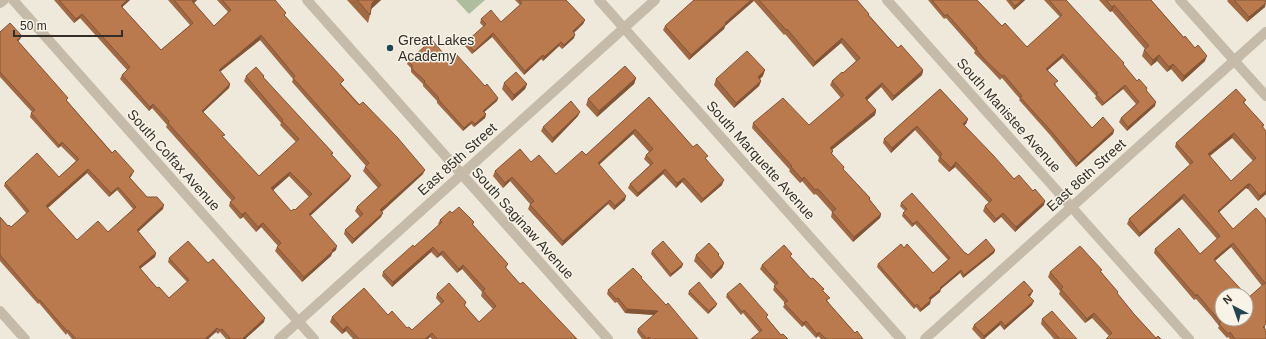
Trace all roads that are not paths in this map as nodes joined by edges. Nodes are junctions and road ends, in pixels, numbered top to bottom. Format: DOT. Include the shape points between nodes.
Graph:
graph roads {
  1 [pos="4,0"];
  2 [pos="13,0"];
  3 [pos="306,0"];
  4 [pos="599,0"];
  5 [pos="655,0"];
  6 [pos="887,0"];
  7 [pos="1180,0"];
  8 [pos="0,3"];
  9 [pos="624,28"];
  10 [pos="1266,32"];
  11 [pos="1234,61"];
  12 [pos="1266,96"];
  13 [pos="461,174"];
  14 [pos="1072,207"];
  15 [pos="0,311"];
  16 [pos="298,321"];
  17 [pos="25,339"];
  18 [pos="278,339"];
  19 [pos="314,339"];
  20 [pos="608,339"];
  21 [pos="901,339"];
  22 [pos="925,339"];
  23 [pos="1189,339"];
  1 -- 8 [label="street"];
  2 -- 16 [label="street, South Colfax Avenue"];
  3 -- 13 [label="street, South Saginaw Avenue"];
  4 -- 9 [label="street, South Marquette Avenue"];
  5 -- 9 [label="street, East 85th Street"];
  6 -- 14 [label="street, South Manistee Avenue"];
  7 -- 11 [label="street"];
  9 -- 13 [label="street, East 85th Street"];
  9 -- 21 [label="street, South Marquette Avenue"];
  10 -- 11 [label="street, East 86th Street"];
  11 -- 12 [label="street"];
  11 -- 14 [label="street, East 86th Street"];
  13 -- 16 [label="street, East 85th Street"];
  13 -- 20 [label="street, South Saginaw Avenue"];
  14 -- 22 [label="street, East 86th Street"];
  14 -- 23 [label="street, South Manistee Avenue"];
  15 -- 17 [label="street"];
  16 -- 18 [label="street, East 85th Street"];
  16 -- 19 [label="street, South Colfax Avenue"];
}
